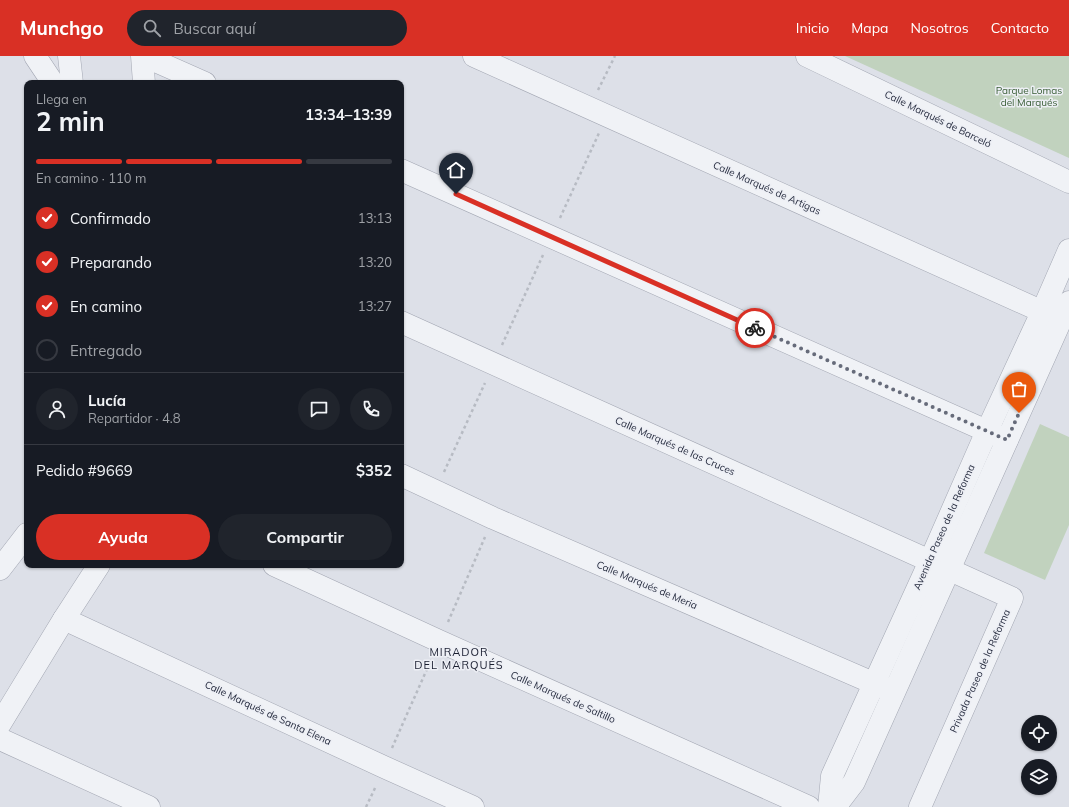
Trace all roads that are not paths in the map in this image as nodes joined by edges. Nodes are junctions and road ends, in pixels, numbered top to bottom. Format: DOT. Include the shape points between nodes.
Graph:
graph roads {
  1 [pos="35,56"];
  2 [pos="69,56"];
  3 [pos="143,56"];
  4 [pos="474,56"];
  5 [pos="807,56"];
  6 [pos="52,80"];
  7 [pos="72,80"];
  8 [pos="144,80"];
  9 [pos="198,80"];
  10 [pos="404,171"];
  11 [pos="1069,182"];
  12 [pos="1069,250"];
  13 [pos="1057,312"];
  14 [pos="404,323"];
  15 [pos="987,431"];
  16 [pos="1007,440"];
  17 [pos="404,477"];
  18 [pos="24,538"];
  19 [pos="940,565"];
  20 [pos="96,568"];
  21 [pos="281,568"];
  22 [pos="0,569"];
  23 [pos="64,618"];
  24 [pos="884,688"];
  25 [pos="0,724"];
  26 [pos="0,739"];
  27 [pos="149,807"];
  28 [pos="473,807"];
  29 [pos="809,807"];
  30 [pos="829,807"];
  31 [pos="835,807"];
  32 [pos="920,807"];
  1 -- 6 [label="street"];
  2 -- 7 [label="street"];
  3 -- 8 [label="street"];
  3 -- 9 [label="street"];
  4 -- 13 [label="street, Calle Marqués de Artigas"];
  5 -- 11 [label="street, Calle Marqués de Barceló"];
  10 -- 15 [label="street"];
  12 -- 13 [label="street, Avenida Paseo de la Reforma"];
  13 -- 15 [label="street, Avenida Paseo de la Reforma"];
  13 -- 16 [label="street, Avenida Paseo de la Reforma"];
  14 -- 19 [label="street, Calle Marqués de las Cruces"];
  15 -- 16 [label="street"];
  15 -- 19 [label="street, Avenida Paseo de la Reforma"];
  16 -- 19 [label="street, Avenida Paseo de la Reforma"];
  17 -- 24 [label="street, Calle Marqués de Meria"];
  18 -- 22 [label="street"];
  19 -- 24 [label="street, Avenida Paseo de la Reforma"];
  19 -- 32 [label="street, Privada Paseo de la Reforma" via="1012,598"];
  20 -- 23 [label="street"];
  21 -- 29 [label="street, Calle Marqués de Saltillo"];
  23 -- 25 [label="street"];
  23 -- 28 [label="street, Calle Marqués de Santa Elena"];
  24 -- 30 [label="street, Avenida Paseo de la Reforma" via="832,776"];
  24 -- 31 [label="street, Avenida Paseo de la Reforma" via="854,782"];
  26 -- 27 [label="street"];
}
